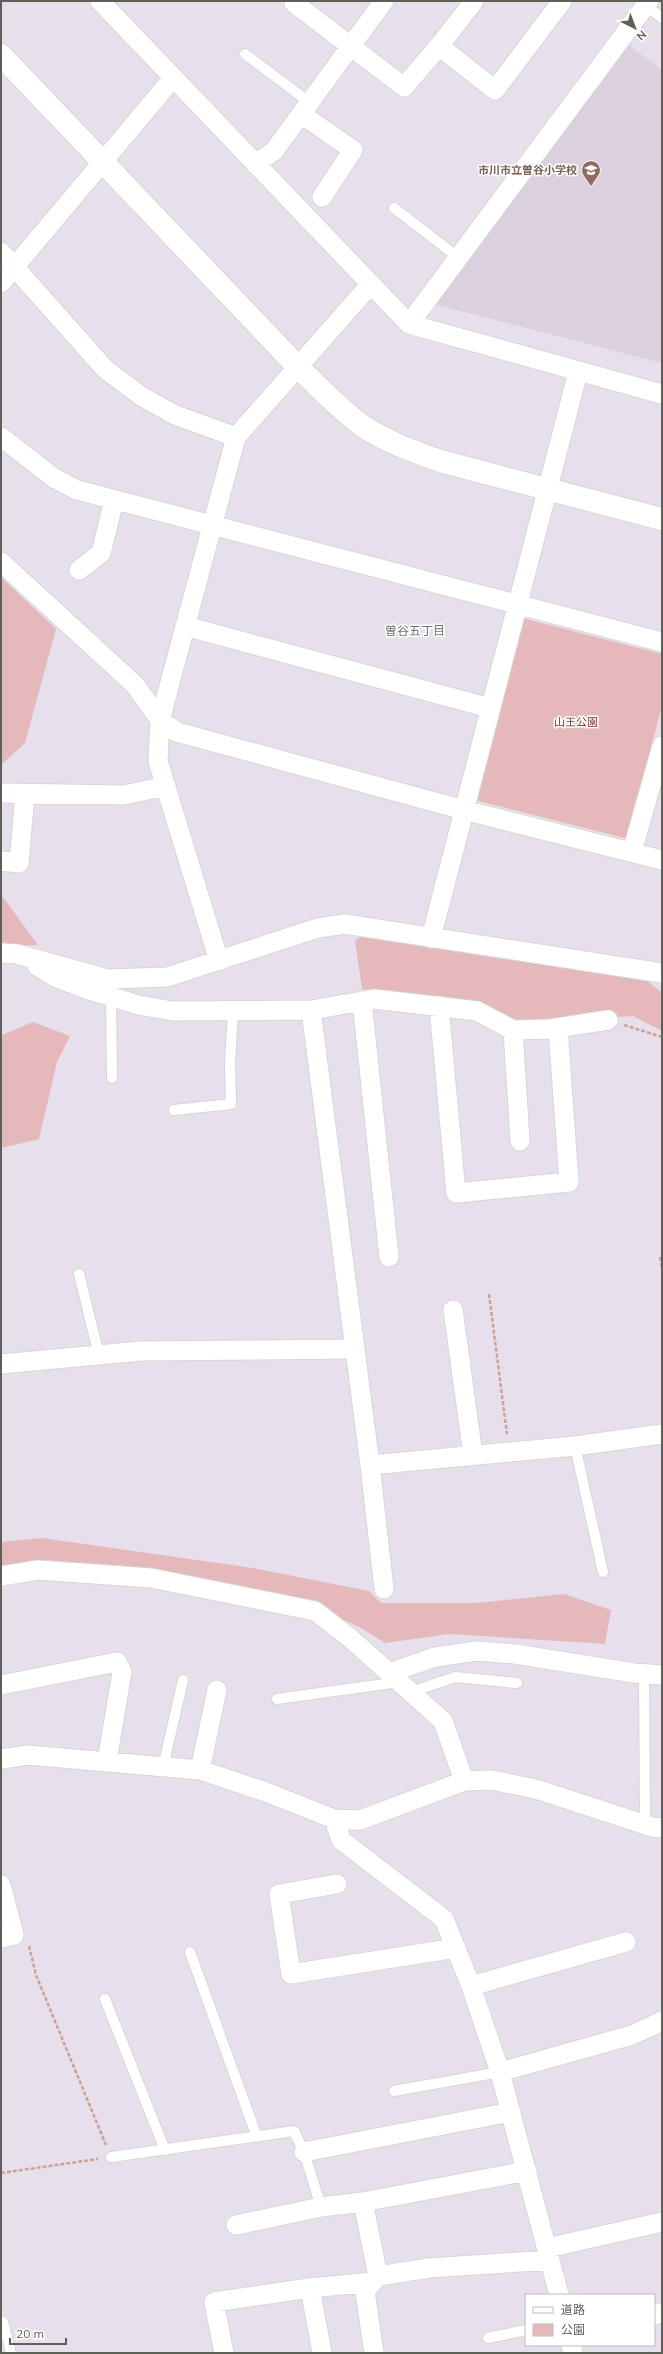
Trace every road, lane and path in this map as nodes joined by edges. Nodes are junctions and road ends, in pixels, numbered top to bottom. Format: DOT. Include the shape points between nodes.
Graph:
graph roads {
  1 [pos="295,1"];
  2 [pos="384,1"];
  3 [pos="474,1"];
  4 [pos="562,1"];
  5 [pos="647,3"];
  6 [pos="109,4"];
  7 [pos="662,18"];
  8 [pos="440,46"];
  9 [pos="350,47"];
  10 [pos="1,54"];
  11 [pos="245,54"];
  12 [pos="173,78"];
  13 [pos="305,108"];
  14 [pos="103,162"];
  15 [pos="255,164"];
  16 [pos="322,197"];
  17 [pos="394,208"];
  18 [pos="1,252"];
  19 [pos="459,258"];
  20 [pos="15,267"];
  21 [pos="1,283"];
  22 [pos="370,285"];
  23 [pos="410,324"];
  24 [pos="299,368"];
  25 [pos="578,372"];
  26 [pos="662,394"];
  27 [pos="1,437"];
  28 [pos="236,437"];
  29 [pos="548,489"];
  30 [pos="114,500"];
  31 [pos="662,519"];
  32 [pos="212,526"];
  33 [pos="1,562"];
  34 [pos="79,570"];
  35 [pos="517,606"];
  36 [pos="185,626"];
  37 [pos="662,642"];
  38 [pos="490,708"];
  39 [pos="160,720"];
  40 [pos="661,751"];
  41 [pos="166,786"];
  42 [pos="1,793"];
  43 [pos="25,794"];
  44 [pos="464,810"];
  45 [pos="632,852"];
  46 [pos="662,860"];
  47 [pos="1,861"];
  48 [pos="431,938"];
  49 [pos="9,953"];
  50 [pos="219,961"];
  51 [pos="662,973"];
  52 [pos="111,997"];
  53 [pos="362,1001"];
  54 [pos="439,1006"];
  55 [pos="311,1010"];
  56 [pos="233,1011"];
  57 [pos="608,1020"];
  58 [pos="558,1028"];
  59 [pos="513,1030"];
  60 [pos="662,1037"];
  61 [pos="112,1078"];
  62 [pos="174,1110"];
  63 [pos="520,1141"];
  64 [pos="389,1257"];
  65 [pos="660,1257"];
  66 [pos="662,1268"];
  67 [pos="79,1274"];
  68 [pos="489,1294"];
  69 [pos="453,1310"];
  70 [pos="354,1349"];
  71 [pos="99,1355"];
  72 [pos="1,1364"];
  73 [pos="662,1434"];
  74 [pos="575,1446"];
  75 [pos="509,1452"];
  76 [pos="473,1455"];
  77 [pos="370,1465"];
  78 [pos="603,1572"];
  79 [pos="1,1576"];
  80 [pos="384,1589"];
  81 [pos="653,1674"];
  82 [pos="183,1680"];
  83 [pos="400,1683"];
  84 [pos="517,1683"];
  85 [pos="1,1685"];
  86 [pos="217,1690"];
  87 [pos="277,1699"];
  88 [pos="1,1759"];
  89 [pos="107,1761"];
  90 [pos="163,1767"];
  91 [pos="200,1770"];
  92 [pos="464,1781"];
  93 [pos="334,1819"];
  94 [pos="653,1826"];
  95 [pos="337,1884"];
  96 [pos="1,1885"];
  97 [pos="7,1936"];
  98 [pos="626,1942"];
  99 [pos="456,1948"];
  100 [pos="190,1952"];
  101 [pos="471,1986"];
  102 [pos="105,1999"];
  103 [pos="661,2024"];
  104 [pos="500,2072"];
  105 [pos="394,2091"];
  106 [pos="511,2112"];
  107 [pos="257,2137"];
  108 [pos="165,2150"];
  109 [pos="304,2152"];
  110 [pos="111,2157"];
  111 [pos="527,2171"];
  112 [pos="1,2173"];
  113 [pos="363,2202"];
  114 [pos="321,2207"];
  115 [pos="662,2222"];
  116 [pos="236,2225"];
  117 [pos="548,2254"];
  118 [pos="376,2279"];
  119 [pos="310,2288"];
  120 [pos="559,2294"];
  121 [pos="1,2320"];
  122 [pos="525,2330"];
  123 [pos="488,2338"];
  124 [pos="11,2353"];
  125 [pos="224,2353"];
  126 [pos="322,2353"];
  127 [pos="374,2353"];
  1 -- 9 [label="street" via="294,3"];
  2 -- 9 [label="street"];
  3 -- 8 [label="street"];
  4 -- 8 [label="street" via="495,90"];
  5 -- 7 [label="lane"];
  5 -- 19 [label="street"];
  6 -- 12 [label="street"];
  8 -- 9 [label="street" via="404,87"];
  9 -- 13 [label="street"];
  10 -- 14 [label="street"];
  11 -- 13 [label="lane"];
  12 -- 14 [label="street"];
  12 -- 15 [label="street"];
  13 -- 15 [label="street" via="274,151"];
  13 -- 16 [label="street" via="353,150"];
  14 -- 20 [label="street"];
  14 -- 24 [label="street"];
  15 -- 22 [label="street"];
  17 -- 19 [label="lane"];
  18 -- 20 [label="street"];
  19 -- 23 [label="street"];
  20 -- 21 [label="street"];
  20 -- 28 [label="street" via="105,369 141,396 175,415"];
  22 -- 23 [label="street"];
  22 -- 24 [label="street"];
  23 -- 25 [label="street"];
  24 -- 28 [label="street"];
  24 -- 29 [label="street" via="360,424 408,450 440,461"];
  25 -- 26 [label="street"];
  25 -- 29 [label="street"];
  27 -- 30 [label="street" via="76,490"];
  28 -- 32 [label="street"];
  29 -- 31 [label="street"];
  29 -- 35 [label="street"];
  30 -- 32 [label="street"];
  30 -- 34 [label="street" via="101,553"];
  32 -- 35 [label="street"];
  32 -- 36 [label="street"];
  33 -- 39 [label="street" via="135,685"];
  35 -- 37 [label="street"];
  35 -- 38 [label="street"];
  36 -- 38 [label="street"];
  36 -- 39 [label="street"];
  38 -- 44 [label="street"];
  39 -- 41 [label="street" via="158,761"];
  39 -- 44 [label="street" via="178,732"];
  40 -- 45 [label="street"];
  41 -- 43 [label="street" via="124,795"];
  41 -- 50 [label="street"];
  42 -- 43 [label="street"];
  43 -- 47 [label="street" via="19,863"];
  44 -- 45 [label="street"];
  44 -- 48 [label="street"];
  45 -- 46 [label="street"];
  48 -- 50 [label="street" via="345,924 318,928"];
  48 -- 51 [label="street"];
  49 -- 50 [label="street" via="107,979 167,977"];
  49 -- 52 [label="street" via="55,977"];
  52 -- 56 [label="street" via="172,1011"];
  52 -- 61 [label="lane"];
  53 -- 54 [label="street" via="374,999"];
  53 -- 55 [label="street"];
  53 -- 64 [label="street"];
  54 -- 58 [label="street" via="456,1193 569,1182"];
  54 -- 59 [label="street" via="477,1011"];
  55 -- 56 [label="street"];
  55 -- 70 [label="street"];
  56 -- 62 [label="lane" via="231,1104"];
  57 -- 58 [label="street"];
  57 -- 60 [label="path"];
  58 -- 59 [label="street"];
  59 -- 63 [label="street"];
  65 -- 66 [label="path"];
  67 -- 71 [label="lane"];
  68 -- 75 [label="path"];
  69 -- 76 [label="street"];
  70 -- 71 [label="street" via="141,1351"];
  70 -- 77 [label="street"];
  71 -- 72 [label="street"];
  73 -- 74 [label="street"];
  74 -- 75 [label="street"];
  74 -- 78 [label="lane"];
  75 -- 76 [label="street"];
  76 -- 77 [label="street"];
  77 -- 80 [label="street"];
  79 -- 83 [label="street" via="38,1570 151,1578 315,1611 350,1638"];
  81 -- 83 [label="street" via="477,1651 435,1656"];
  81 -- 94 [label="lane"];
  82 -- 90 [label="lane"];
  83 -- 84 [label="lane" via="455,1677"];
  83 -- 87 [label="lane"];
  83 -- 92 [label="street" via="443,1721"];
  85 -- 89 [label="street" via="117,1662 122,1672"];
  86 -- 91 [label="street"];
  88 -- 89 [label="street" via="28,1755"];
  89 -- 90 [label="street"];
  90 -- 91 [label="street"];
  91 -- 93 [label="street" via="266,1792"];
  92 -- 93 [label="street" via="360,1820"];
  92 -- 94 [label="street" via="491,1780 536,1789"];
  93 -- 99 [label="street" via="341,1840 444,1919"];
  95 -- 99 [label="street" via="279,1894 291,1974"];
  96 -- 97 [label="street"];
  97 -- 110 [label="path" via="28,1939 36,1975"];
  98 -- 101 [label="street"];
  99 -- 101 [label="street"];
  100 -- 107 [label="lane"];
  101 -- 104 [label="street"];
  102 -- 108 [label="lane"];
  103 -- 104 [label="street" via="632,2035"];
  104 -- 105 [label="lane"];
  104 -- 106 [label="street"];
  106 -- 109 [label="street"];
  106 -- 111 [label="street"];
  107 -- 108 [label="lane"];
  107 -- 109 [label="lane" via="294,2132"];
  108 -- 110 [label="lane"];
  109 -- 114 [label="lane"];
  110 -- 112 [label="path"];
  111 -- 113 [label="street"];
  111 -- 117 [label="street"];
  113 -- 114 [label="street"];
  113 -- 118 [label="street"];
  114 -- 116 [label="street"];
  115 -- 117 [label="street"];
  117 -- 118 [label="street" via="429,2268"];
  117 -- 120 [label="street"];
  118 -- 119 [label="street"];
  118 -- 127 [label="street" via="365,2291"];
  119 -- 125 [label="street" via="214,2302"];
  119 -- 126 [label="street"];
  121 -- 124 [label="lane"];
  122 -- 123 [label="lane"];
}
